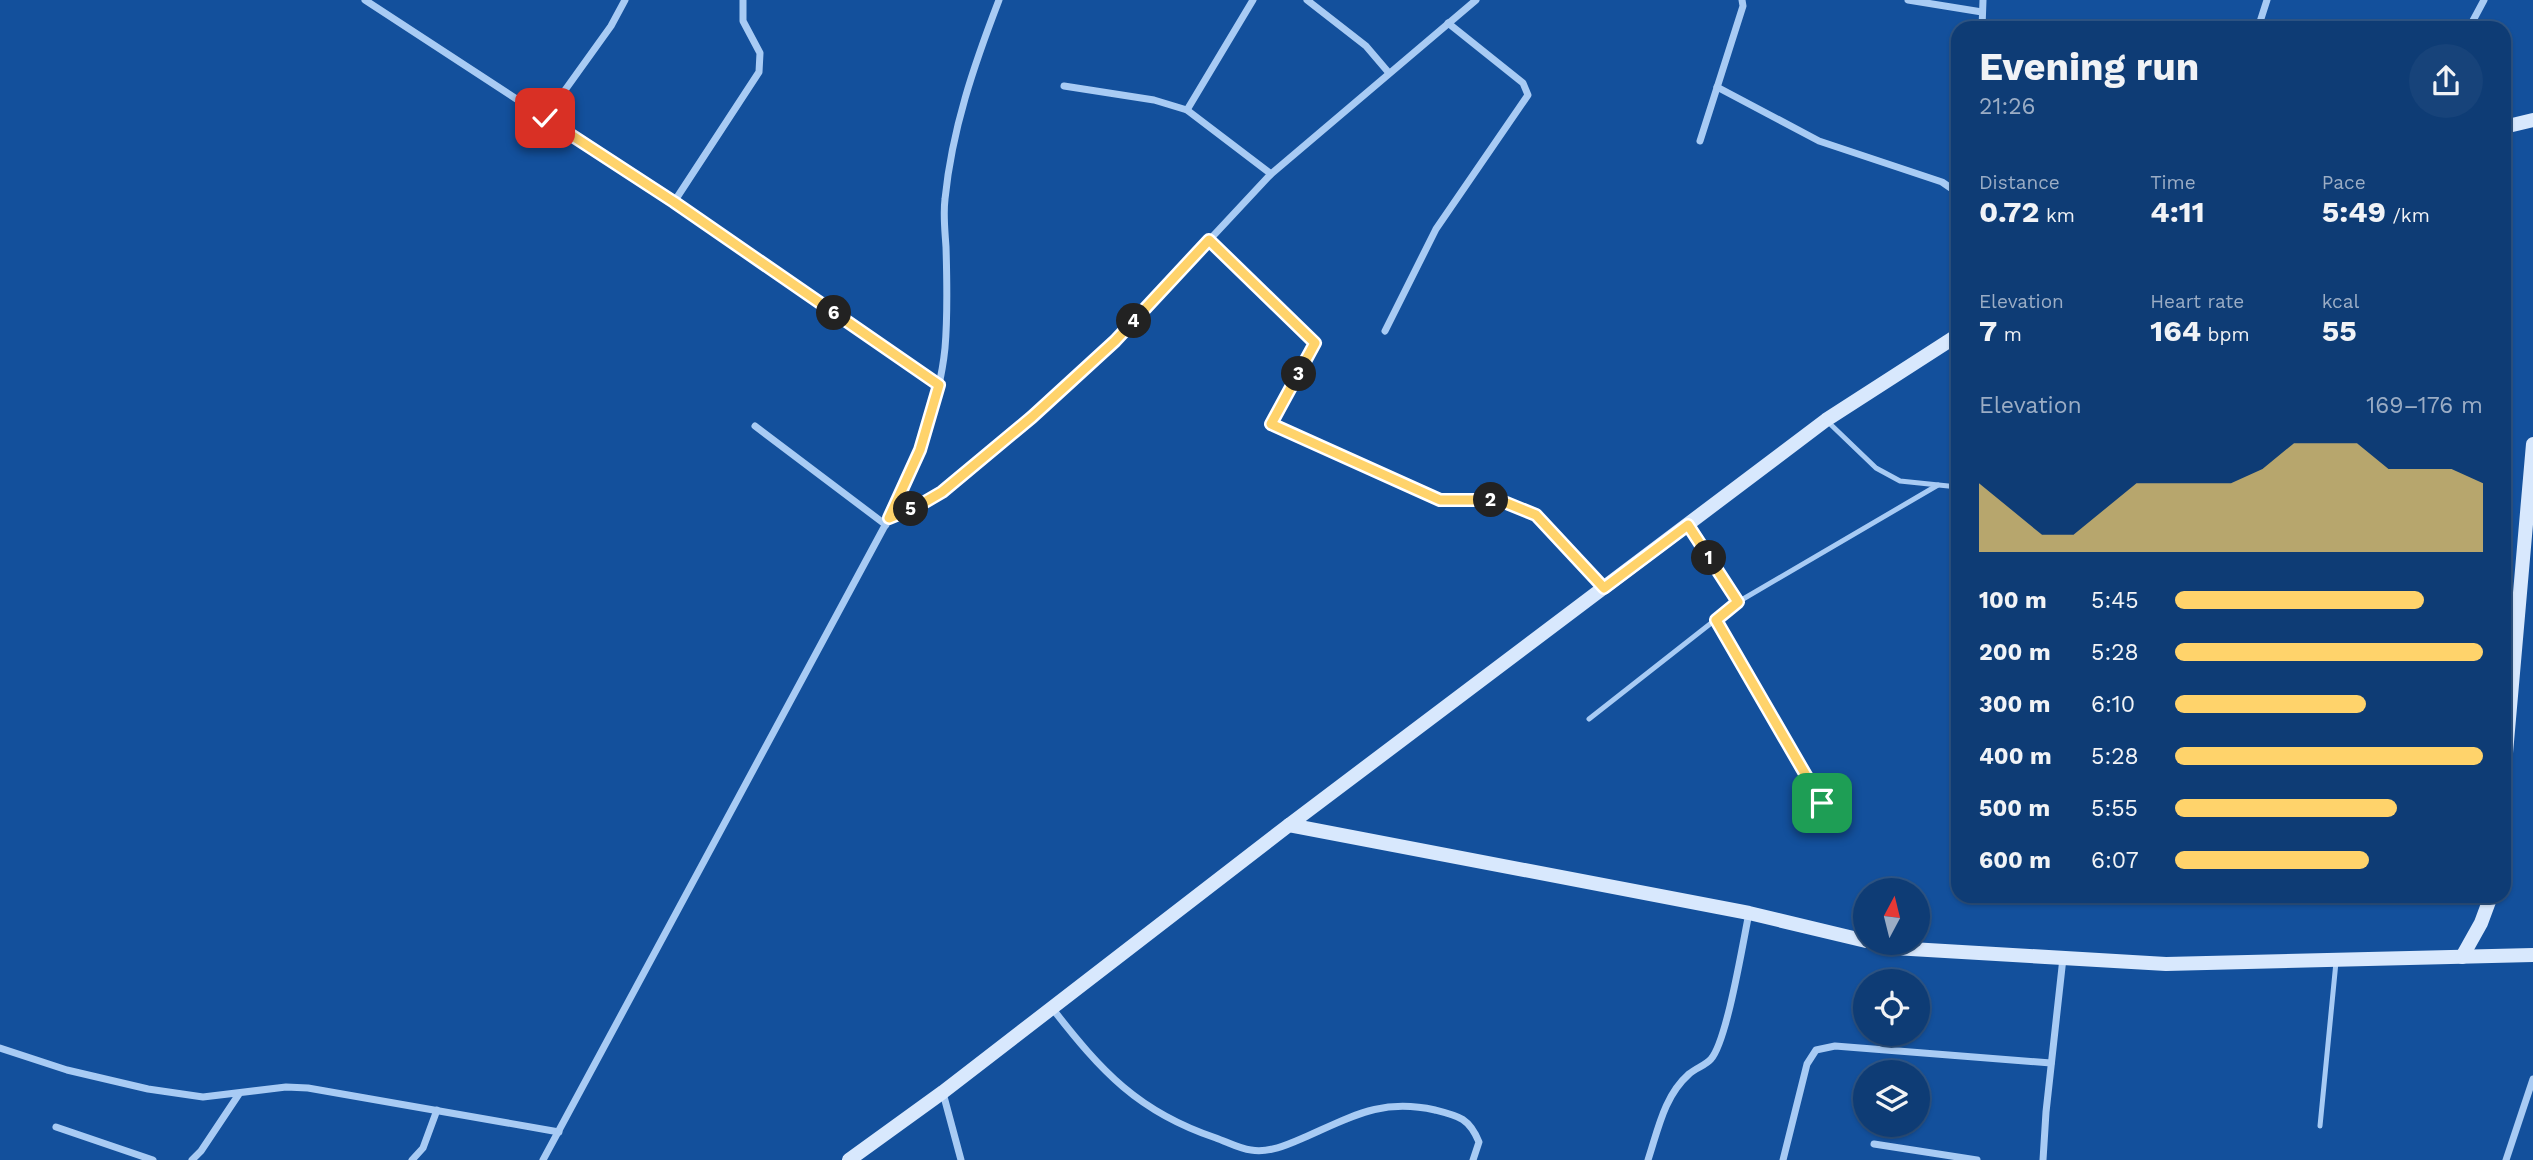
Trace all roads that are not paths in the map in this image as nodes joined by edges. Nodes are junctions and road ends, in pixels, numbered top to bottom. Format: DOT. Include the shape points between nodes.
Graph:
graph roads {
  1 [pos="365,0"];
  2 [pos="625,0"];
  3 [pos="743,0"];
  4 [pos="999,0"];
  5 [pos="1253,0"];
  6 [pos="1307,0"];
  7 [pos="1476,0"];
  8 [pos="1742,0"];
  9 [pos="1908,0"];
  10 [pos="1983,0"];
  11 [pos="2267,0"];
  12 [pos="2483,0"];
  13 [pos="1982,12"];
  14 [pos="1982,21"];
  15 [pos="2261,21"];
  16 [pos="2472,21"];
  17 [pos="1448,23"];
  18 [pos="1389,73"];
  19 [pos="1064,86"];
  20 [pos="1717,87"];
  21 [pos="1187,110"];
  22 [pos="545,118"];
  23 [pos="2533,120"];
  24 [pos="2511,125"];
  25 [pos="1700,141"];
  26 [pos="1270,174"];
  27 [pos="1951,188"];
  28 [pos="674,202"];
  29 [pos="1209,240"];
  30 [pos="1385,331"];
  31 [pos="1951,340"];
  32 [pos="939,385"];
  33 [pos="1826,420"];
  34 [pos="755,426"];
  35 [pos="2533,444"];
  36 [pos="1938,485"];
  37 [pos="1951,486"];
  38 [pos="887,522"];
  39 [pos="1688,525"];
  40 [pos="1604,588"];
  41 [pos="1738,602"];
  42 [pos="1716,620"];
  43 [pos="2511,696"];
  44 [pos="1590,719"];
  45 [pos="1822,803"];
  46 [pos="1289,825"];
  47 [pos="2488,903"];
  48 [pos="1749,913"];
  49 [pos="1853,938"];
  50 [pos="1930,950"];
  51 [pos="2533,955"];
  52 [pos="2462,957"];
  53 [pos="2063,958"];
  54 [pos="2336,961"];
  55 [pos="1052,1008"];
  56 [pos="0,1048"];
  57 [pos="2051,1063"];
  58 [pos="2533,1079"];
  59 [pos="943,1093"];
  60 [pos="239,1094"];
  61 [pos="437,1111"];
  62 [pos="2320,1126"];
  63 [pos="57,1127"];
  64 [pos="559,1132"];
  65 [pos="1874,1144"];
  66 [pos="1252,1151"];
  67 [pos="153,1160"];
  68 [pos="192,1160"];
  69 [pos="412,1160"];
  70 [pos="543,1160"];
  71 [pos="849,1160"];
  72 [pos="961,1160"];
  73 [pos="1250,1160"];
  74 [pos="1473,1160"];
  75 [pos="1648,1160"];
  76 [pos="1783,1160"];
  77 [pos="1977,1160"];
  78 [pos="2043,1160"];
  79 [pos="2507,1160"];
  1 -- 22 [label="street"];
  2 -- 22 [label="street"];
  3 -- 28 [label="street" via="743,21 760,53 759,72"];
  4 -- 32 [label="street" via="956,124 946,188 945,348"];
  5 -- 21 [label="street"];
  6 -- 18 [label="street" via="1366,46"];
  7 -- 17 [label="street"];
  8 -- 20 [label="street"];
  9 -- 13 [label="street"];
  10 -- 13 [label="street"];
  11 -- 15 [label="street"];
  12 -- 16 [label="street"];
  13 -- 14 [label="street"];
  17 -- 18 [label="street"];
  17 -- 30 [label="street" via="1523,83 1528,95 1436,229"];
  18 -- 26 [label="street"];
  19 -- 21 [label="street"];
  20 -- 25 [label="street"];
  20 -- 27 [label="street" via="1819,141"];
  21 -- 26 [label="street"];
  22 -- 28 [label="street"];
  23 -- 24 [label="main road"];
  26 -- 29 [label="street"];
  28 -- 32 [label="street"];
  29 -- 38 [label="street" via="1115,341 1032,417 942,492"];
  29 -- 40 [label="street" via="1315,343 1271,424 1440,500 1499,500 1536,515"];
  31 -- 33 [label="main road"];
  32 -- 38 [label="street" via="920,450"];
  33 -- 36 [label="lane" via="1876,468 1900,481"];
  33 -- 39 [label="main road"];
  34 -- 38 [label="street"];
  35 -- 43 [label="main road"];
  36 -- 37 [label="lane"];
  36 -- 41 [label="lane"];
  38 -- 64 [label="street"];
  39 -- 40 [label="main road"];
  39 -- 41 [label="lane"];
  40 -- 46 [label="main road"];
  41 -- 42 [label="lane"];
  42 -- 44 [label="lane"];
  42 -- 45 [label="lane"];
  46 -- 48 [label="main road"];
  46 -- 55 [label="main road"];
  47 -- 52 [label="main road"];
  48 -- 49 [label="main road"];
  48 -- 75 [label="street" via="1722,1036 1712,1058 1672,1093"];
  50 -- 53 [label="main road"];
  51 -- 52 [label="main road"];
  52 -- 54 [label="main road"];
  53 -- 54 [label="main road" via="2166,964"];
  53 -- 57 [label="street"];
  54 -- 62 [label="lane"];
  55 -- 59 [label="main road"];
  55 -- 66 [label="street" via="1089,1056 1122,1088 1191,1130"];
  56 -- 60 [label="street" via="148,1089 203,1097"];
  57 -- 76 [label="street" via="1835,1046 1816,1050 1807,1064"];
  57 -- 78 [label="street"];
  58 -- 79 [label="street"];
  59 -- 71 [label="main road"];
  59 -- 72 [label="street"];
  60 -- 61 [label="street" via="308,1088"];
  60 -- 68 [label="street"];
  61 -- 64 [label="street"];
  61 -- 69 [label="street" via="423,1148"];
  63 -- 67 [label="street"];
  64 -- 70 [label="street"];
  65 -- 77 [label="street"];
  66 -- 73 [label="street"];
  66 -- 74 [label="street" via="1280,1148 1384,1106 1410,1105 1456,1115 1473,1127 1479,1142"];
}
